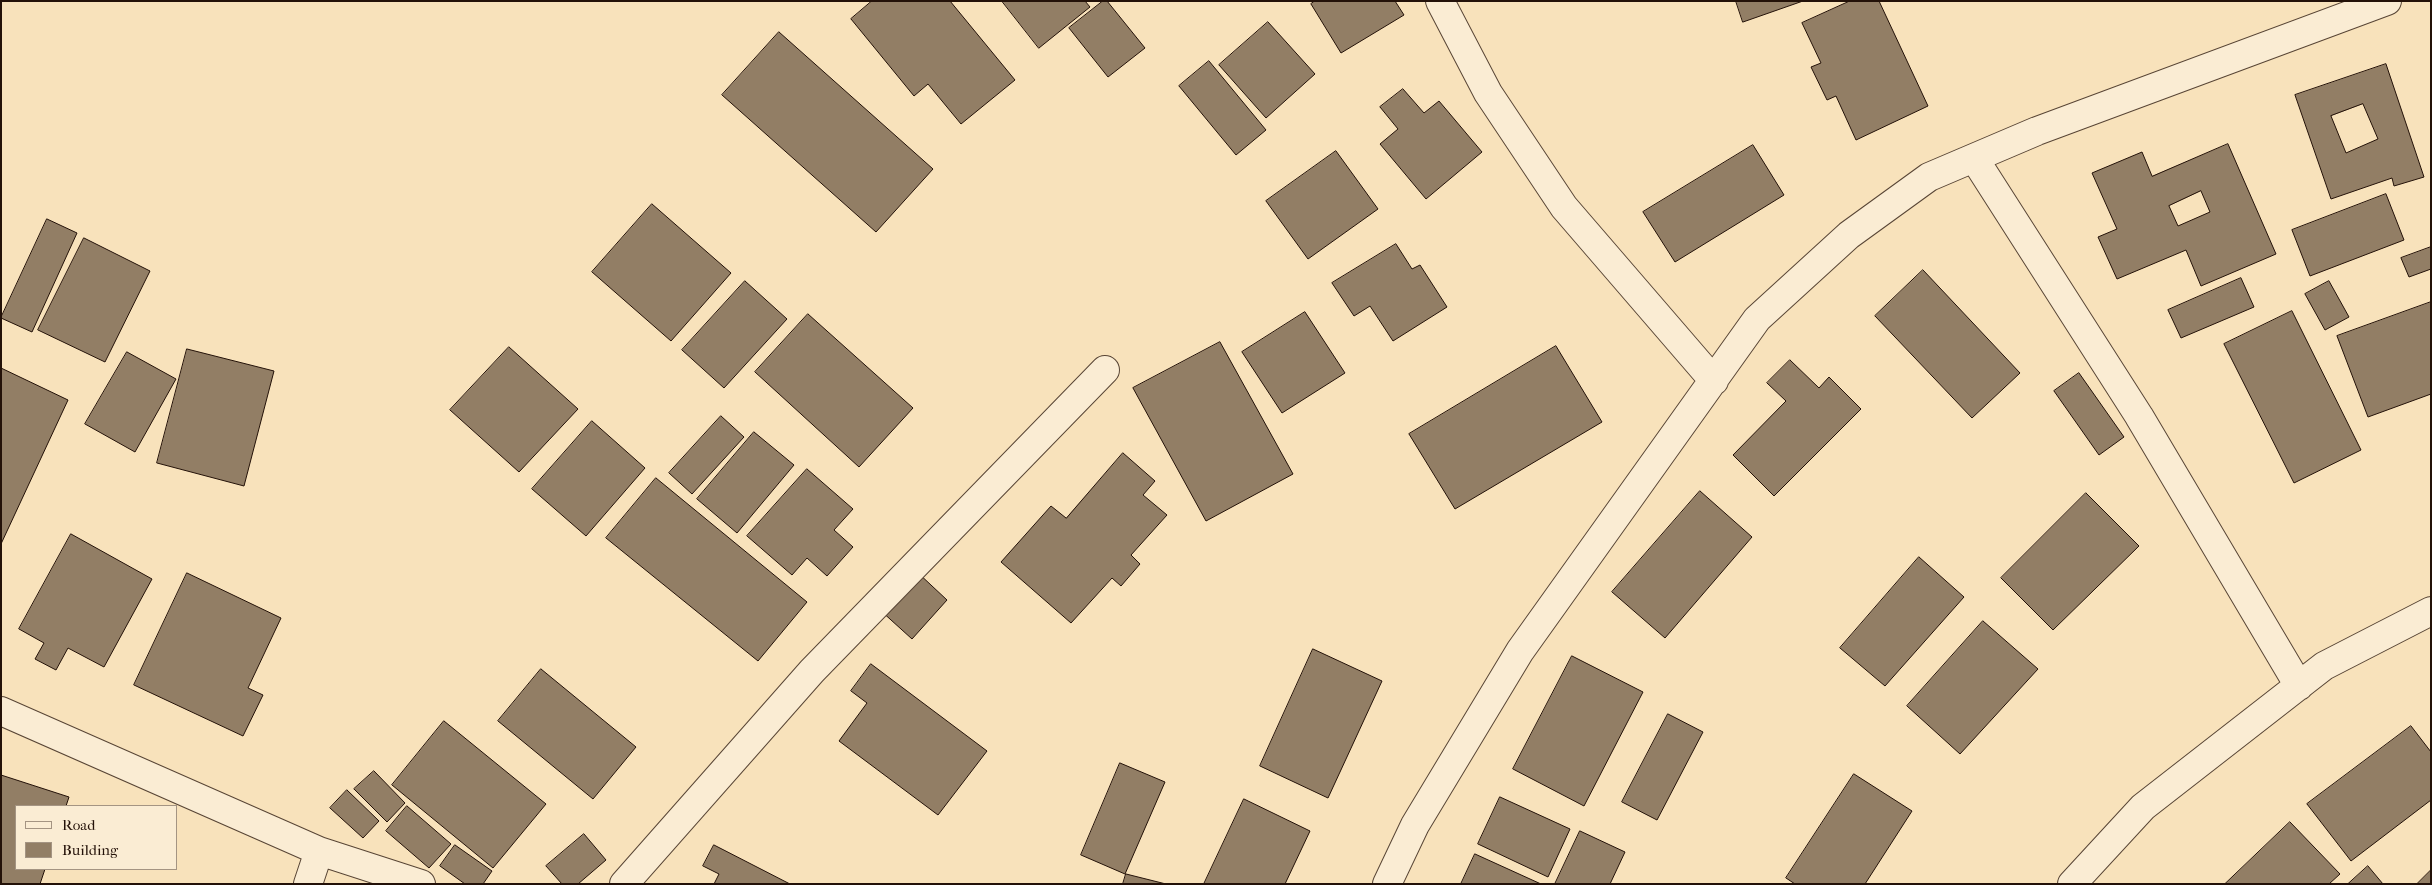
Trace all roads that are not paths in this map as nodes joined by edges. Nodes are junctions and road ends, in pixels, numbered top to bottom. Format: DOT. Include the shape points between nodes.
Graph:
graph roads {
  1 [pos="1440,1"];
  2 [pos="2387,1"];
  3 [pos="1974,158"];
  4 [pos="1104,370"];
  5 [pos="1714,381"];
  6 [pos="2431,611"];
  7 [pos="2299,686"];
  8 [pos="1,711"];
  9 [pos="319,851"];
  10 [pos="308,884"];
  11 [pos="421,884"];
  12 [pos="624,884"];
  13 [pos="1388,884"];
  14 [pos="2072,884"];
  1 -- 5 [label="street" via="1488,93 1564,208"];
  2 -- 3 [label="street" via="2037,131"];
  3 -- 5 [label="street" via="1929,177 1848,235 1757,319"];
  3 -- 7 [label="street" via="2139,416"];
  4 -- 12 [label="street" via="812,672"];
  5 -- 13 [label="street" via="1520,651 1415,825"];
  6 -- 7 [label="street" via="2324,666"];
  7 -- 14 [label="street" via="2143,807"];
  8 -- 9 [label="street"];
  9 -- 10 [label="street"];
  9 -- 11 [label="street"];
}
